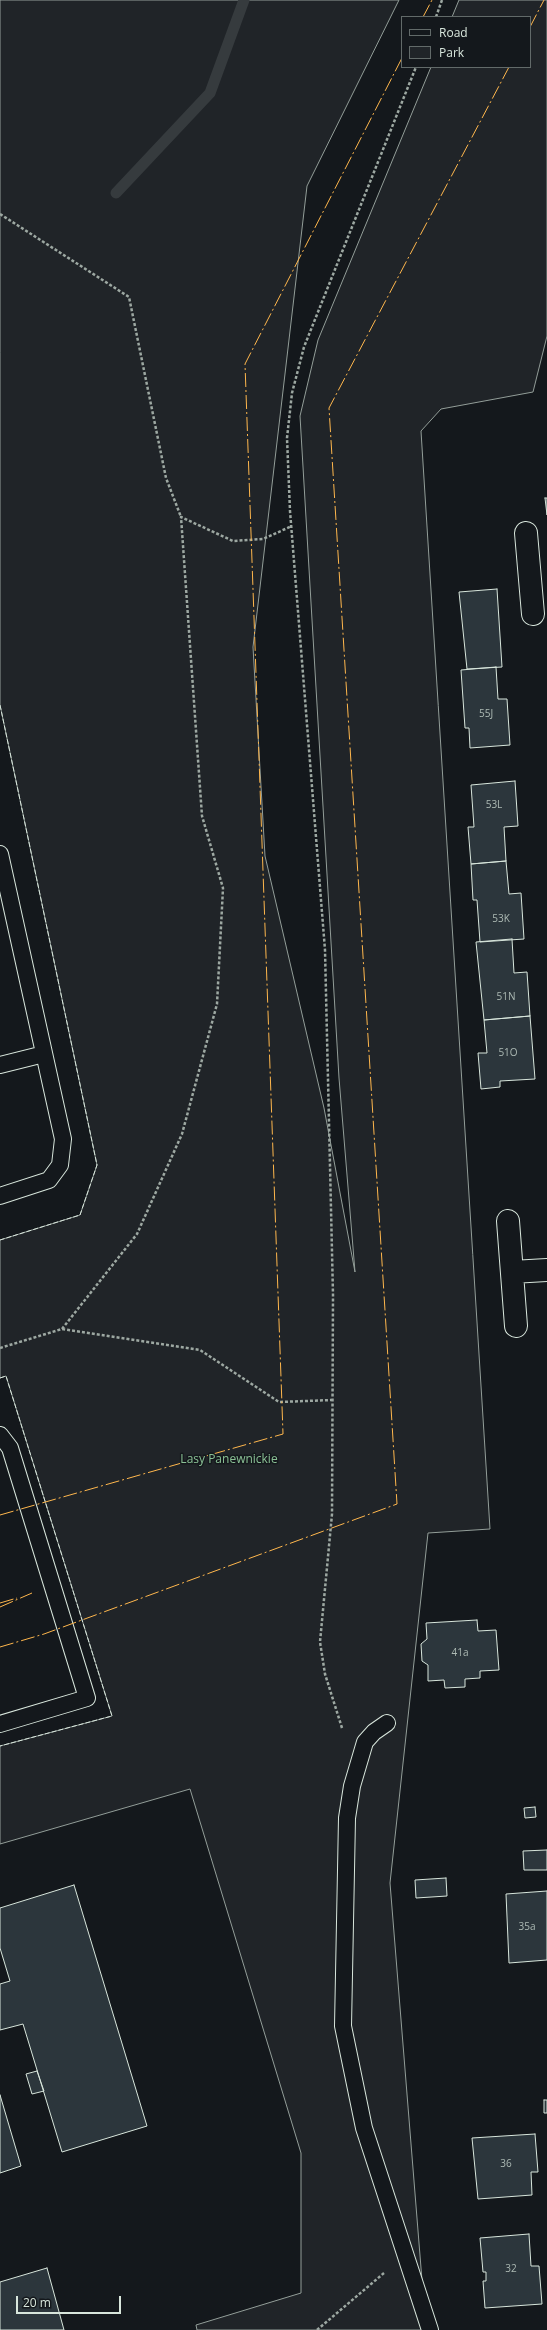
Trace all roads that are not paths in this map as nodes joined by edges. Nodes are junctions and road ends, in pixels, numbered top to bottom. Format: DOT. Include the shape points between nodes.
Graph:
graph roads {
  1 [pos="526,532"];
  2 [pos="539,581"];
  3 [pos="533,614"];
  4 [pos="0,854"];
  5 [pos="44,1054"];
  6 [pos="0,1065"];
  7 [pos="0,1196"];
  8 [pos="508,1221"];
  9 [pos="547,1270"];
  10 [pos="512,1272"];
  11 [pos="516,1326"];
  12 [pos="0,1435"];
  13 [pos="387,1723"];
  14 [pos="0,1724"];
  15 [pos="430,2330"];
  1 -- 2 [label="street"];
  2 -- 3 [label="street"];
  4 -- 5 [label="lane"];
  5 -- 6 [label="lane"];
  5 -- 7 [label="lane" via="63,1139 60,1166 49,1180"];
  8 -- 10 [label="street"];
  9 -- 10 [label="street"];
  10 -- 11 [label="street"];
  12 -- 14 [label="lane" via="10,1448 87,1698"];
  13 -- 15 [label="lane" via="365,1742 352,1786 347,1818 343,2026 364,2128"];
}
